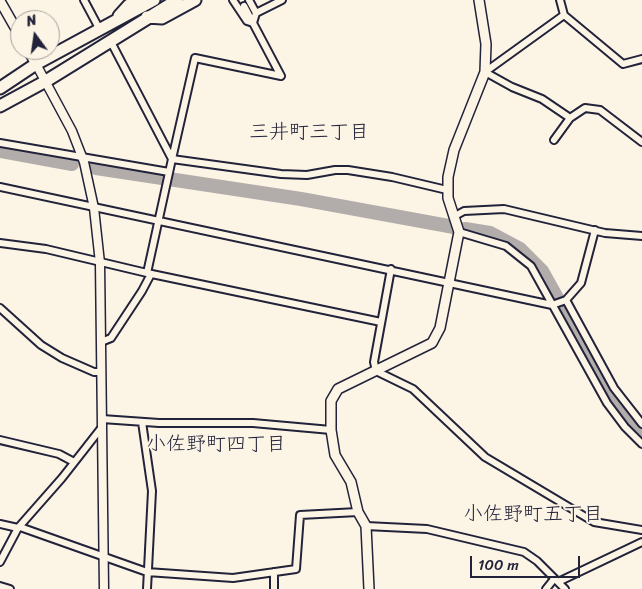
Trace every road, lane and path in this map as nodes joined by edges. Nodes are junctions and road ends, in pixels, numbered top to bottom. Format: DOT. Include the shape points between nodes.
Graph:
graph roads {
  1 [pos="84,0"];
  2 [pos="138,0"];
  3 [pos="154,0"];
  4 [pos="177,0"];
  5 [pos="195,0"];
  6 [pos="233,0"];
  7 [pos="249,0"];
  8 [pos="282,0"];
  9 [pos="478,0"];
  10 [pos="560,0"];
  11 [pos="0,1"];
  12 [pos="244,6"];
  13 [pos="256,13"];
  14 [pos="564,15"];
  15 [pos="147,17"];
  16 [pos="10,18"];
  17 [pos="112,23"];
  18 [pos="253,24"];
  19 [pos="100,30"];
  20 [pos="111,42"];
  21 [pos="642,59"];
  22 [pos="34,60"];
  23 [pos="36,64"];
  24 [pos="484,72"];
  25 [pos="46,81"];
  26 [pos="0,88"];
  27 [pos="0,106"];
  28 [pos="570,118"];
  29 [pos="554,140"];
  30 [pos="642,142"];
  31 [pos="0,143"];
  32 [pos="82,159"];
  33 [pos="172,159"];
  34 [pos="168,177"];
  35 [pos="0,186"];
  36 [pos="447,190"];
  37 [pos="94,208"];
  38 [pos="456,216"];
  39 [pos="159,220"];
  40 [pos="595,230"];
  41 [pos="459,232"];
  42 [pos="642,236"];
  43 [pos="0,243"];
  44 [pos="100,262"];
  45 [pos="392,269"];
  46 [pos="149,274"];
  47 [pos="451,282"];
  48 [pos="564,301"];
  49 [pos="553,304"];
  50 [pos="0,308"];
  51 [pos="381,322"];
  52 [pos="101,342"];
  53 [pos="376,371"];
  54 [pos="101,372"];
  55 [pos="142,422"];
  56 [pos="102,423"];
  57 [pos="642,424"];
  58 [pos="331,430"];
  59 [pos="0,440"];
  60 [pos="642,444"];
  61 [pos="74,462"];
  62 [pos="358,512"];
  63 [pos="0,524"];
  64 [pos="366,526"];
  65 [pos="19,527"];
  66 [pos="642,530"];
  67 [pos="642,542"];
  68 [pos="104,556"];
  69 [pos="0,562"];
  70 [pos="147,572"];
  71 [pos="274,572"];
  72 [pos="556,580"];
  73 [pos="0,586"];
  74 [pos="10,589"];
  75 [pos="104,589"];
  76 [pos="148,589"];
  77 [pos="274,589"];
  78 [pos="369,589"];
  79 [pos="546,589"];
  80 [pos="565,589"];
  1 -- 19 [label="street"];
  2 -- 17 [label="highway"];
  3 -- 17 [label="highway"];
  4 -- 15 [label="highway"];
  5 -- 15 [label="highway" via="162,18"];
  6 -- 18 [label="street" via="247,21"];
  7 -- 13 [label="street"];
  8 -- 13 [label="street"];
  9 -- 24 [label="main road" via="486,44"];
  10 -- 14 [label="street"];
  11 -- 16 [label="main road"];
  12 -- 18 [label="street"];
  13 -- 18 [label="street"];
  14 -- 21 [label="street" via="623,64"];
  14 -- 24 [label="street"];
  15 -- 20 [label="highway"];
  17 -- 19 [label="highway"];
  18 -- 33 [label="street" via="281,76 195,58"];
  19 -- 23 [label="highway"];
  20 -- 25 [label="highway"];
  20 -- 33 [label="street"];
  22 -- 23 [label="main road"];
  23 -- 25 [label="street"];
  23 -- 26 [label="highway"];
  24 -- 28 [label="street" via="542,98"];
  24 -- 36 [label="main road" via="454,150"];
  25 -- 27 [label="highway"];
  25 -- 32 [label="street"];
  28 -- 29 [label="street"];
  28 -- 30 [label="street" via="585,108 600,110"];
  31 -- 32 [label="street"];
  32 -- 34 [label="street"];
  32 -- 37 [label="street"];
  33 -- 34 [label="street"];
  33 -- 36 [label="street" via="281,174 307,175 348,170"];
  34 -- 39 [label="street"];
  35 -- 37 [label="street"];
  36 -- 38 [label="main road"];
  37 -- 39 [label="street"];
  37 -- 44 [label="street"];
  38 -- 40 [label="street" via="464,211 504,209"];
  38 -- 41 [label="main road"];
  39 -- 45 [label="street"];
  39 -- 46 [label="street"];
  40 -- 42 [label="street"];
  40 -- 48 [label="street" via="585,274"];
  41 -- 47 [label="main road"];
  41 -- 49 [label="street" via="506,246 531,266"];
  43 -- 44 [label="street" via="46,249"];
  44 -- 46 [label="street"];
  44 -- 52 [label="street"];
  45 -- 47 [label="street"];
  45 -- 51 [label="street"];
  46 -- 51 [label="street"];
  46 -- 52 [label="street" via="111,338"];
  47 -- 49 [label="street"];
  47 -- 53 [label="main road" via="440,328 432,343"];
  48 -- 49 [label="street"];
  48 -- 57 [label="street" via="614,388"];
  49 -- 60 [label="street" via="607,403"];
  50 -- 54 [label="street" via="41,345 62,358"];
  51 -- 53 [label="street" via="374,362"];
  52 -- 54 [label="street"];
  53 -- 58 [label="main road" via="334,392"];
  53 -- 66 [label="street" via="413,390 485,457 594,522"];
  54 -- 56 [label="street"];
  55 -- 56 [label="street"];
  55 -- 58 [label="street" via="253,423"];
  55 -- 70 [label="street" via="152,491"];
  56 -- 61 [label="street"];
  56 -- 68 [label="street"];
  58 -- 62 [label="main road" via="335,455 351,482"];
  59 -- 61 [label="street" via="60,454"];
  61 -- 65 [label="street"];
  62 -- 64 [label="main road"];
  62 -- 71 [label="street" via="300,515 296,569"];
  63 -- 65 [label="street"];
  64 -- 72 [label="street" via="427,529 524,552"];
  64 -- 78 [label="main road"];
  65 -- 68 [label="street"];
  65 -- 69 [label="street"];
  67 -- 72 [label="street"];
  68 -- 70 [label="street"];
  68 -- 75 [label="street"];
  70 -- 71 [label="street" via="233,578"];
  70 -- 76 [label="street"];
  71 -- 77 [label="street"];
  72 -- 79 [label="street"];
  72 -- 80 [label="street"];
  73 -- 74 [label="street"];
}
